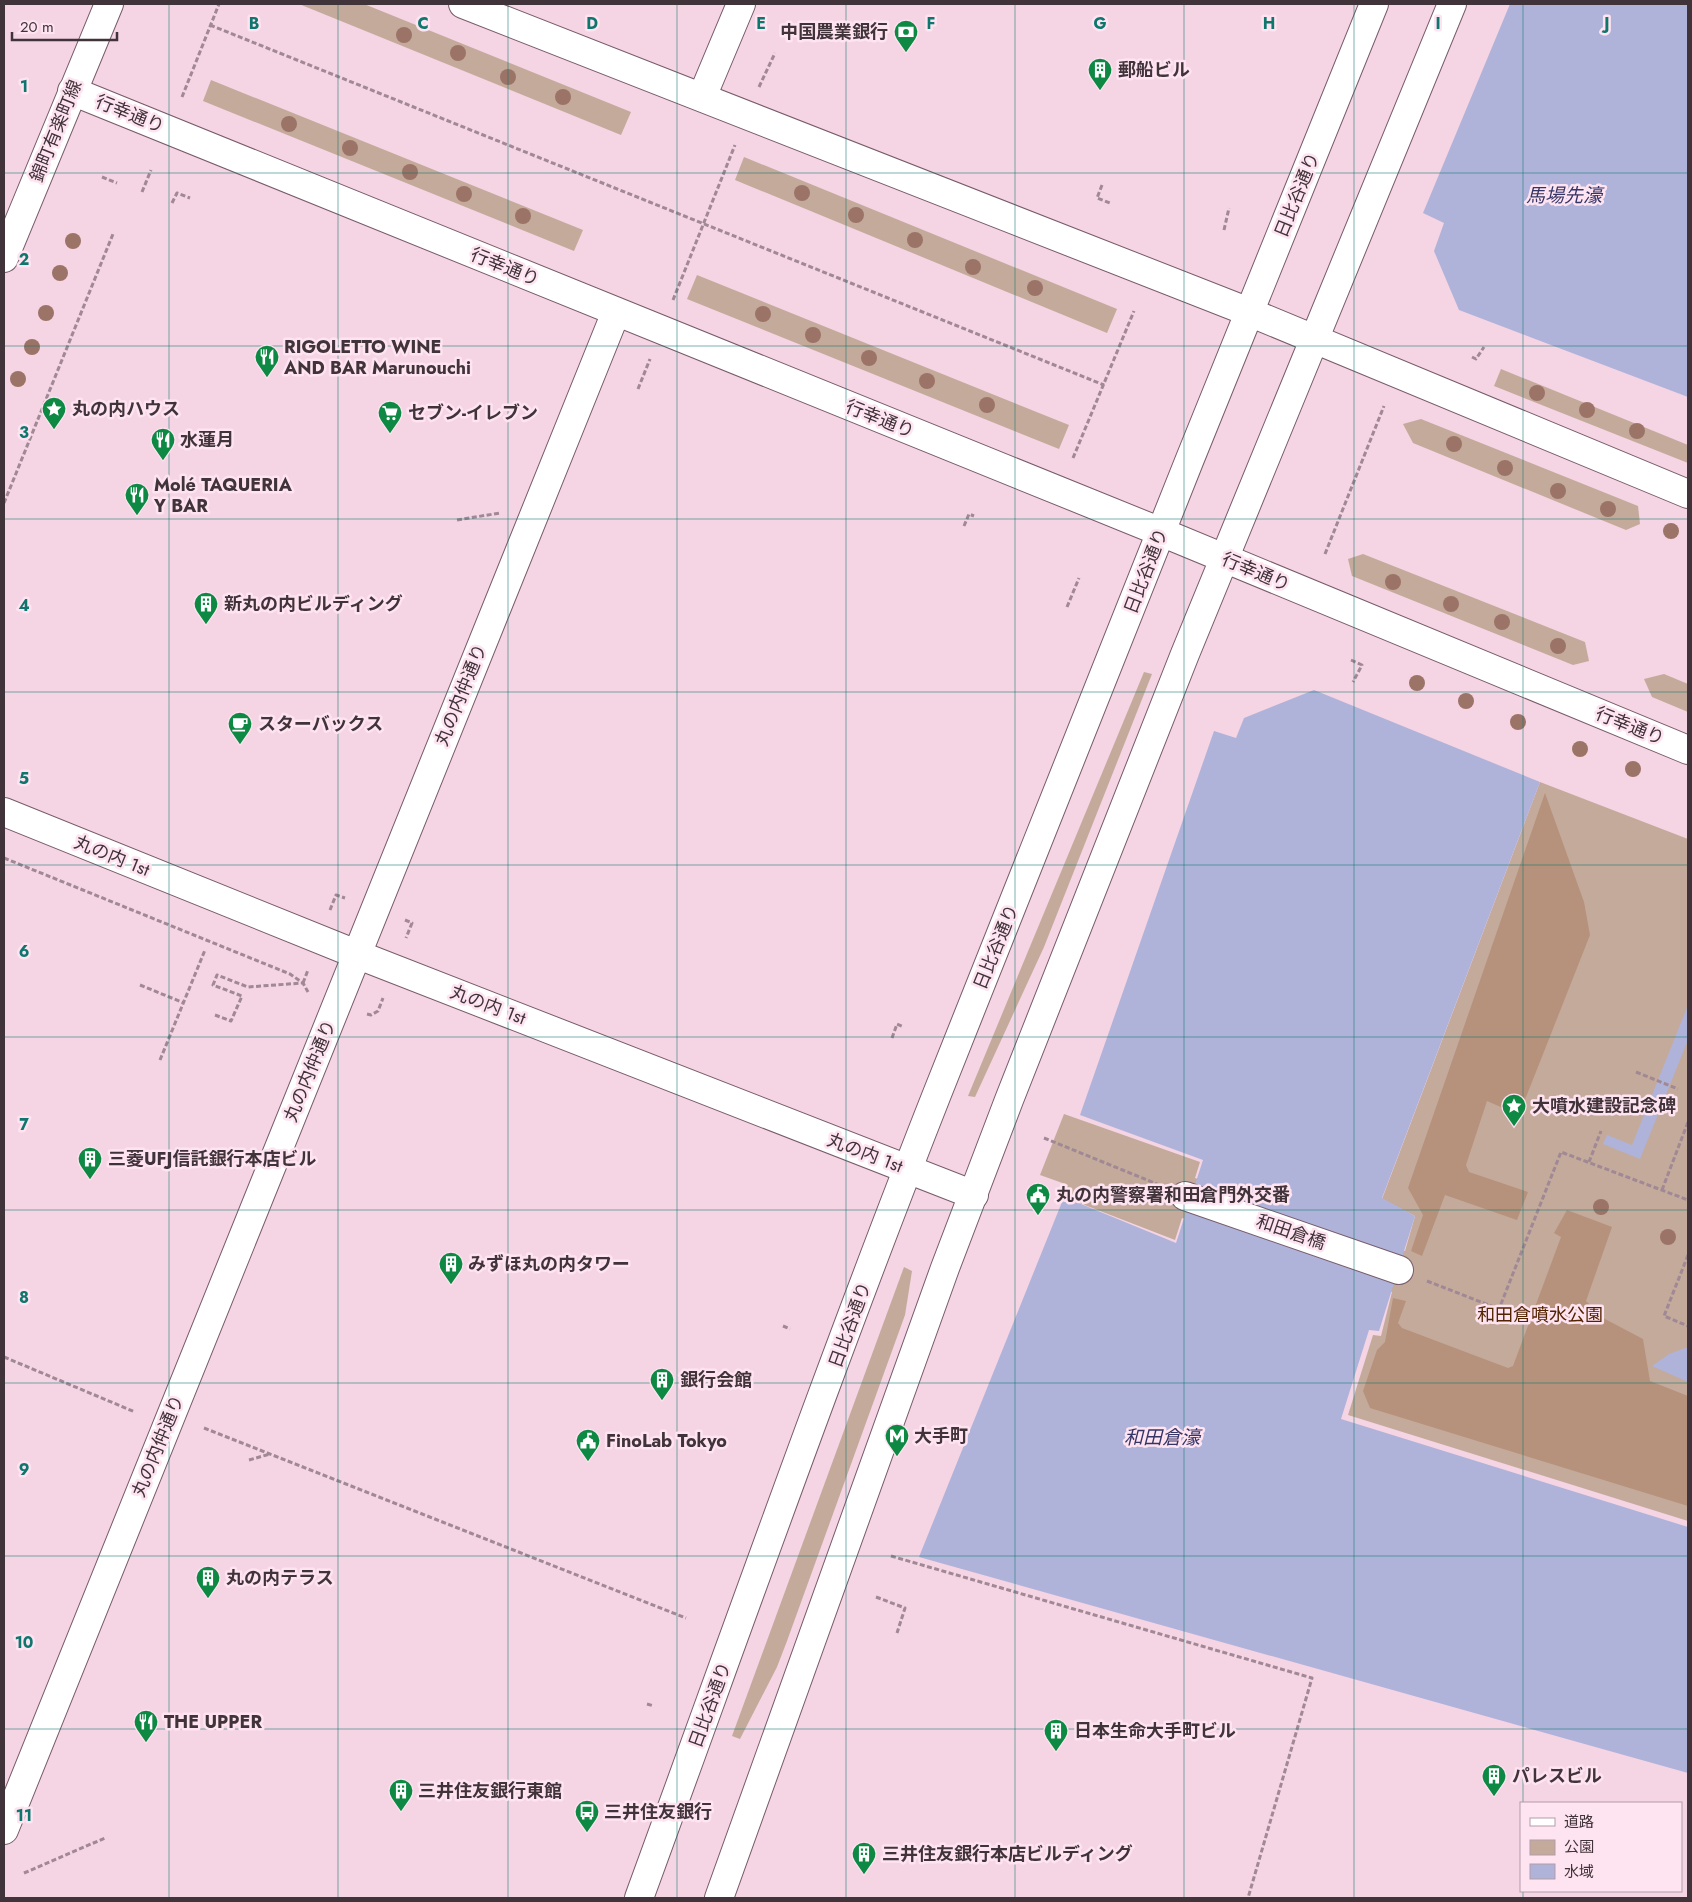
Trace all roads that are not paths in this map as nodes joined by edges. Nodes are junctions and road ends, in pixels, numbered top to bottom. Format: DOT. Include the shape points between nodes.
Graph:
graph roads {
  1 [pos="109,4"];
  2 [pos="463,4"];
  3 [pos="740,4"];
  4 [pos="1374,4"];
  5 [pos="1452,4"];
  6 [pos="72,91"];
  7 [pos="702,97"];
  8 [pos="4,258"];
  9 [pos="616,312"];
  10 [pos="1249,312"];
  11 [pos="1314,339"];
  12 [pos="1688,494"];
  13 [pos="1161,532"];
  14 [pos="1225,559"];
  15 [pos="1688,750"];
  16 [pos="4,812"];
  17 [pos="356,954"];
  18 [pos="908,1170"];
  19 [pos="974,1195"];
  20 [pos="1184,1196"];
  21 [pos="1399,1270"];
  22 [pos="4,1830"];
  23 [pos="639,1898"];
  24 [pos="719,1898"];
  1 -- 6 [label="main road, 錦町有楽町線"];
  2 -- 7 [label="main road"];
  3 -- 7 [label="main road"];
  4 -- 10 [label="main road, 日比谷通り"];
  5 -- 11 [label="main road"];
  6 -- 8 [label="main road, 錦町有楽町線"];
  6 -- 9 [label="main road, 行幸通り"];
  7 -- 10 [label="main road"];
  9 -- 13 [label="main road, 行幸通り"];
  9 -- 17 [label="main road, 丸の内仲通り"];
  10 -- 11 [label="main road"];
  10 -- 13 [label="main road, 日比谷通り"];
  11 -- 12 [label="main road"];
  11 -- 14 [label="main road"];
  13 -- 14 [label="main road, 行幸通り"];
  13 -- 18 [label="main road, 日比谷通り"];
  14 -- 15 [label="main road, 行幸通り"];
  14 -- 19 [label="main road"];
  16 -- 17 [label="main road, 丸の内 1st"];
  17 -- 18 [label="main road, 丸の内 1st"];
  17 -- 22 [label="main road, 丸の内仲通り"];
  18 -- 19 [label="main road, 丸の内 1st"];
  18 -- 23 [label="main road, 日比谷通り"];
  19 -- 24 [label="main road"];
  20 -- 21 [label="main road, 和田倉橋"];
}
